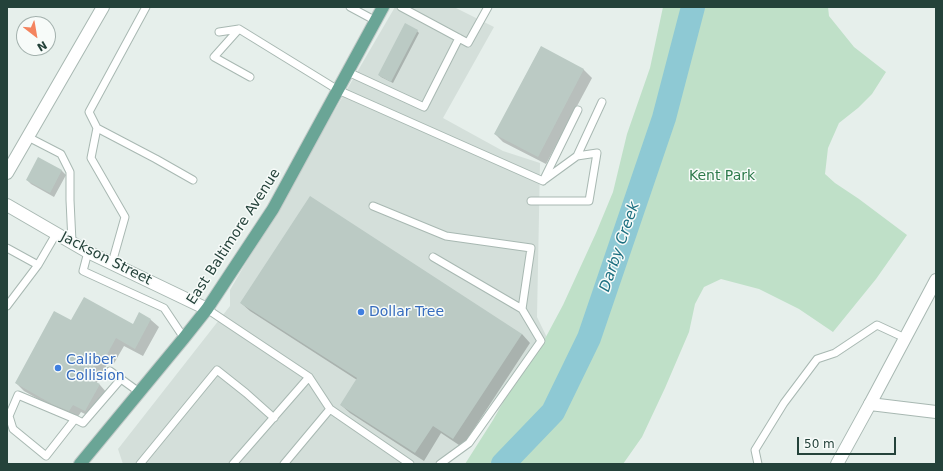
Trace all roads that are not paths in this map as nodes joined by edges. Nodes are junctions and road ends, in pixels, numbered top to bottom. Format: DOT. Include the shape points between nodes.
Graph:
graph roads {
  1 [pos="103,7"];
  2 [pos="146,7"];
  3 [pos="350,7"];
  4 [pos="383,7"];
  5 [pos="401,7"];
  6 [pos="488,7"];
  7 [pos="376,21"];
  8 [pos="239,29"];
  9 [pos="219,32"];
  10 [pos="459,38"];
  11 [pos="348,72"];
  12 [pos="250,78"];
  13 [pos="338,90"];
  14 [pos="602,102"];
  15 [pos="578,110"];
  16 [pos="97,128"];
  17 [pos="28,137"];
  18 [pos="577,156"];
  19 [pos="7,173"];
  20 [pos="193,180"];
  21 [pos="543,181"];
  22 [pos="531,201"];
  23 [pos="7,205"];
  24 [pos="373,206"];
  25 [pos="56,234"];
  26 [pos="72,242"];
  27 [pos="7,248"];
  28 [pos="88,252"];
  29 [pos="433,257"];
  30 [pos="112,264"];
  31 [pos="38,265"];
  32 [pos="936,280"];
  33 [pos="7,306"];
  34 [pos="207,309"];
  35 [pos="522,309"];
  36 [pos="184,338"];
  37 [pos="905,338"];
  38 [pos="110,371"];
  39 [pos="309,377"];
  40 [pos="121,379"];
  41 [pos="139,392"];
  42 [pos="870,404"];
  43 [pos="330,410"];
  44 [pos="936,412"];
  45 [pos="274,418"];
  46 [pos="75,419"];
  47 [pos="80,464"];
  48 [pos="140,464"];
  49 [pos="233,464"];
  50 [pos="284,464"];
  51 [pos="410,464"];
  52 [pos="440,464"];
  53 [pos="758,464"];
  54 [pos="837,464"];
  1 -- 17 [label="street"];
  2 -- 16 [label="lane" via="89,112"];
  3 -- 7 [label="lane"];
  4 -- 7 [label="main road, East Baltimore Avenue"];
  5 -- 10 [label="lane"];
  6 -- 10 [label="lane" via="468,43"];
  7 -- 11 [label="main road, East Baltimore Avenue"];
  8 -- 9 [label="lane"];
  8 -- 12 [label="lane" via="214,57"];
  8 -- 13 [label="lane"];
  10 -- 11 [label="lane" via="424,107"];
  11 -- 13 [label="main road, East Baltimore Avenue"];
  13 -- 21 [label="lane"];
  13 -- 34 [label="main road, East Baltimore Avenue" via="273,209"];
  14 -- 18 [label="lane"];
  15 -- 21 [label="lane"];
  16 -- 20 [label="lane"];
  16 -- 30 [label="lane" via="91,158 125,217"];
  17 -- 19 [label="street"];
  17 -- 26 [label="lane" via="61,154 70,172"];
  18 -- 21 [label="lane"];
  18 -- 22 [label="lane" via="598,153 589,201"];
  23 -- 25 [label="street, Jackson Street"];
  24 -- 35 [label="lane" via="446,236 531,248"];
  25 -- 26 [label="street, Jackson Street"];
  25 -- 31 [label="lane"];
  26 -- 28 [label="street, Jackson Street"];
  27 -- 31 [label="lane"];
  28 -- 30 [label="street, Jackson Street"];
  28 -- 36 [label="lane" via="83,271 164,308"];
  29 -- 35 [label="lane"];
  30 -- 34 [label="street, Jackson Street"];
  31 -- 33 [label="lane"];
  32 -- 37 [label="street"];
  34 -- 36 [label="main road, East Baltimore Avenue"];
  34 -- 39 [label="lane"];
  35 -- 52 [label="lane" via="541,341 469,443"];
  36 -- 41 [label="main road, East Baltimore Avenue"];
  37 -- 42 [label="street"];
  37 -- 53 [label="lane" via="877,325 834,353 817,359 784,403 755,450"];
  38 -- 40 [label="lane"];
  39 -- 43 [label="lane"];
  39 -- 45 [label="lane"];
  40 -- 41 [label="lane"];
  40 -- 46 [label="lane" via="83,423"];
  41 -- 47 [label="main road, East Baltimore Avenue"];
  42 -- 44 [label="street"];
  42 -- 54 [label="street"];
  43 -- 50 [label="lane"];
  43 -- 51 [label="lane"];
  45 -- 48 [label="lane" via="217,370"];
  45 -- 49 [label="lane"];
  46 -- 46 [label="lane" via="18,395 8,416 13,429 46,456"];
}
